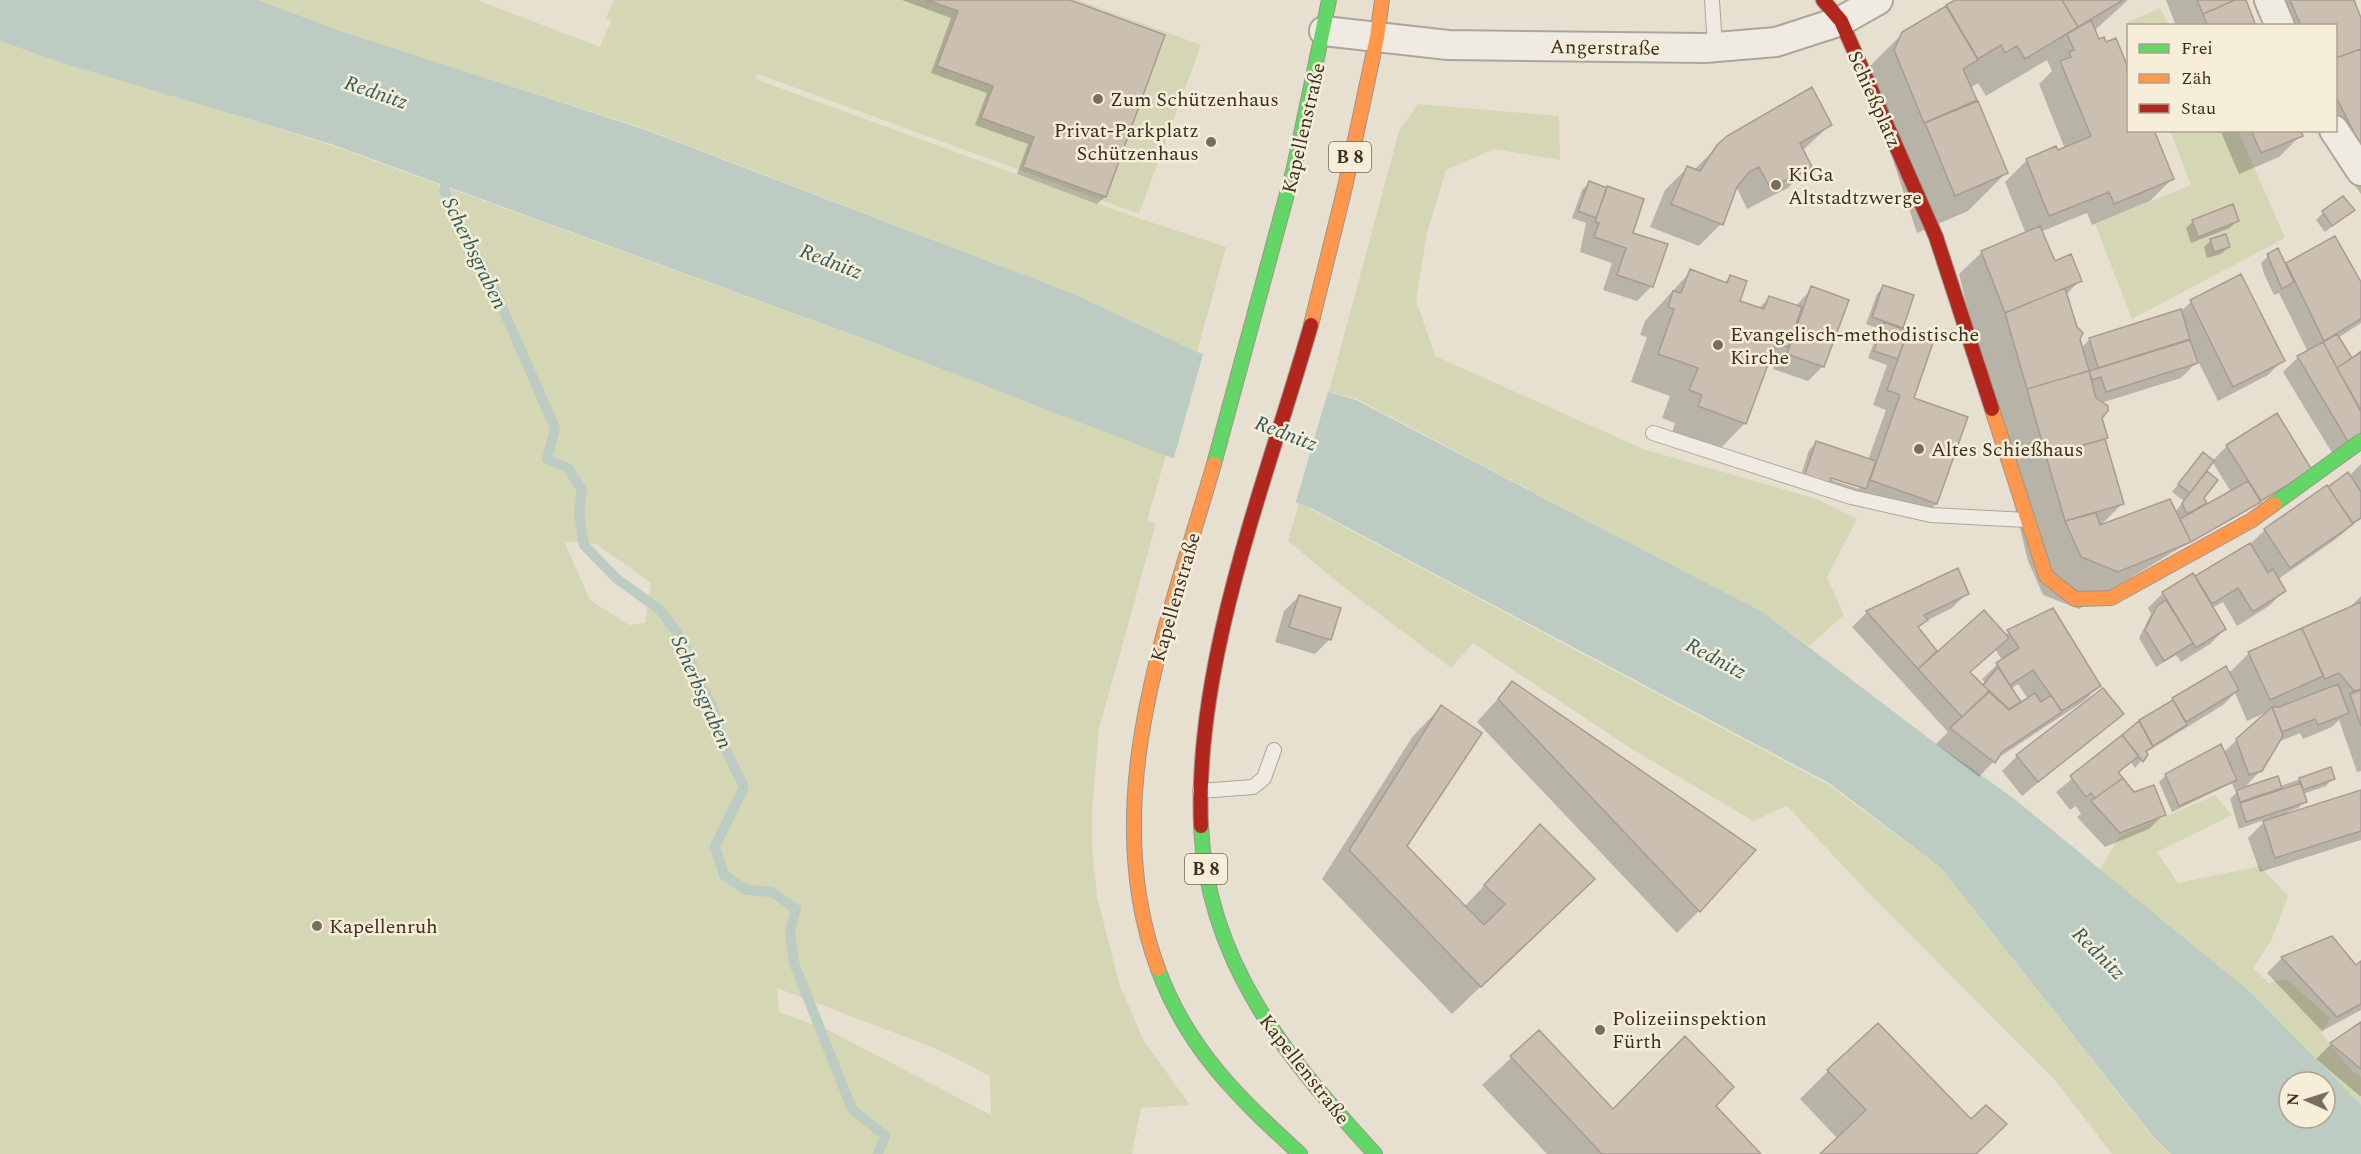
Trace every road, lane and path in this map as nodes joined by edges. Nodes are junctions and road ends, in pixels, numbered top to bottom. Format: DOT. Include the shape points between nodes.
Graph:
graph roads {
  1 [pos="1329,0"];
  2 [pos="1382,0"];
  3 [pos="1712,0"];
  4 [pos="1878,0"];
  5 [pos="2269,0"];
  6 [pos="1832,11"];
  7 [pos="2279,24"];
  8 [pos="1324,32"];
  9 [pos="1377,37"];
  10 [pos="1714,47"];
  11 [pos="2335,132"];
  12 [pos="2361,171"];
  13 [pos="1653,433"];
  14 [pos="2361,441"];
  15 [pos="2027,520"];
  16 [pos="1274,750"];
  17 [pos="1198,791"];
  18 [pos="1300,1154"];
  19 [pos="1375,1154"];
  1 -- 8 [label="main road, Kapellenstraße / B 8"];
  2 -- 9 [label="main road, Kapellenstraße / B 8"];
  3 -- 10 [label="lane"];
  4 -- 6 [label="street, Angerstraße"];
  5 -- 7 [label="street"];
  6 -- 10 [label="street, Angerstraße" via="1776,42"];
  6 -- 15 [label="main road, Schießplatz" via="1936,237"];
  8 -- 9 [label="street, Angerstraße"];
  8 -- 18 [label="main road, Kapellenstraße / B 8" via="1307,122 1272,261 1151,682 1132,794 1134,871 1152,949 1168,991 1197,1048"];
  9 -- 10 [label="street, Angerstraße" via="1448,45"];
  9 -- 17 [label="main road, Kapellenstraße / B 8" via="1324,276 1247,539 1206,697"];
  11 -- 12 [label="street"];
  13 -- 15 [label="lane" via="1851,498 1931,515"];
  14 -- 15 [label="main road, Schießplatz" via="2252,520 2111,598 2075,599 2046,576"];
  16 -- 17 [label="lane" via="1264,777 1253,787"];
  17 -- 19 [label="main road, Kapellenstraße / B 8" via="1203,856 1223,936 1236,968 1269,1028"];
}
